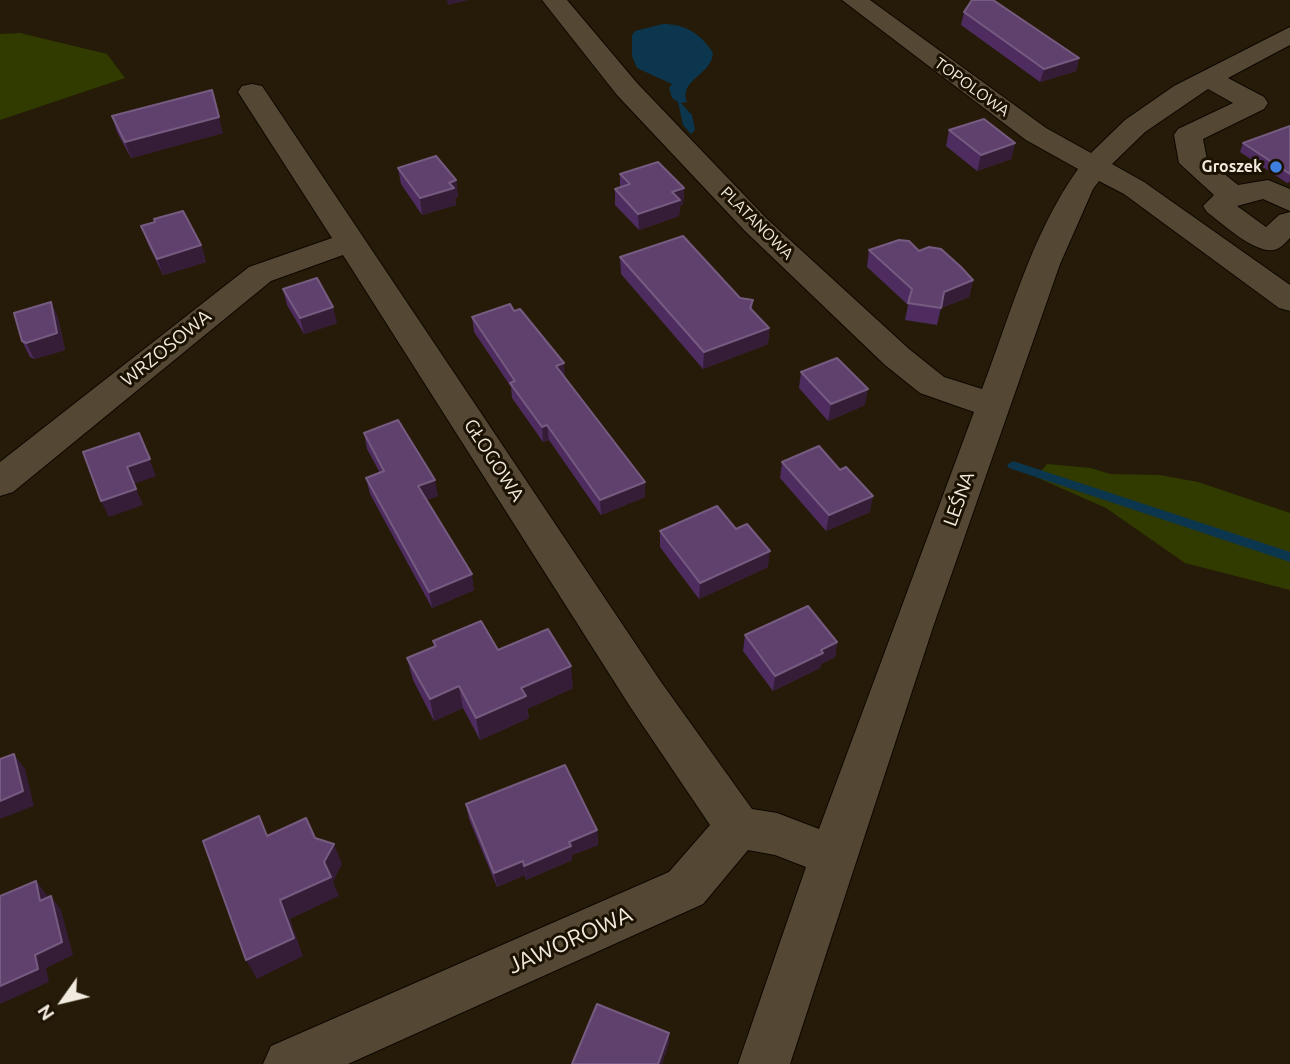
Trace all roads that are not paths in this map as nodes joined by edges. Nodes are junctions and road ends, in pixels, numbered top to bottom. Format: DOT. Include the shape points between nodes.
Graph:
graph roads {
  1 [pos="554,0"];
  2 [pos="854,0"];
  3 [pos="1290,35"];
  4 [pos="1209,79"];
  5 [pos="252,92"];
  6 [pos="1094,166"];
  7 [pos="1232,195"];
  8 [pos="1290,202"];
  9 [pos="1279,232"];
  10 [pos="348,243"];
  11 [pos="1232,259"];
  12 [pos="1290,301"];
  13 [pos="992,405"];
  14 [pos="0,482"];
  15 [pos="738,827"];
  16 [pos="832,856"];
  17 [pos="289,1064"];
  18 [pos="764,1064"];
  1 -- 13 [label="street, PLATANOWA" via="627,89 747,215 898,357 932,385"];
  2 -- 6 [label="street, TOPOLOWA" via="1035,134"];
  3 -- 4 [label="street, LEŚNA"];
  4 -- 6 [label="street, LEŚNA" via="1143,119"];
  4 -- 7 [label="street" via="1254,103 1188,135 1194,163"];
  5 -- 10 [label="street, GŁOGOWA"];
  6 -- 11 [label="street, TOPOLOWA" via="1134,188"];
  6 -- 13 [label="street, LEŚNA" via="1065,215"];
  7 -- 8 [label="street" via="1268,189"];
  7 -- 9 [label="street" via="1218,206"];
  9 -- 11 [label="street"];
  10 -- 14 [label="street, WRZOSOWA" via="260,274"];
  10 -- 15 [label="street, GŁOGOWA"];
  11 -- 12 [label="street, TOPOLOWA"];
  13 -- 16 [label="street, LEŚNA"];
  15 -- 16 [label="street" via="777,834"];
  15 -- 17 [label="street, JAWOROWA" via="687,888"];
  16 -- 18 [label="street, LEŚNA"];
}
